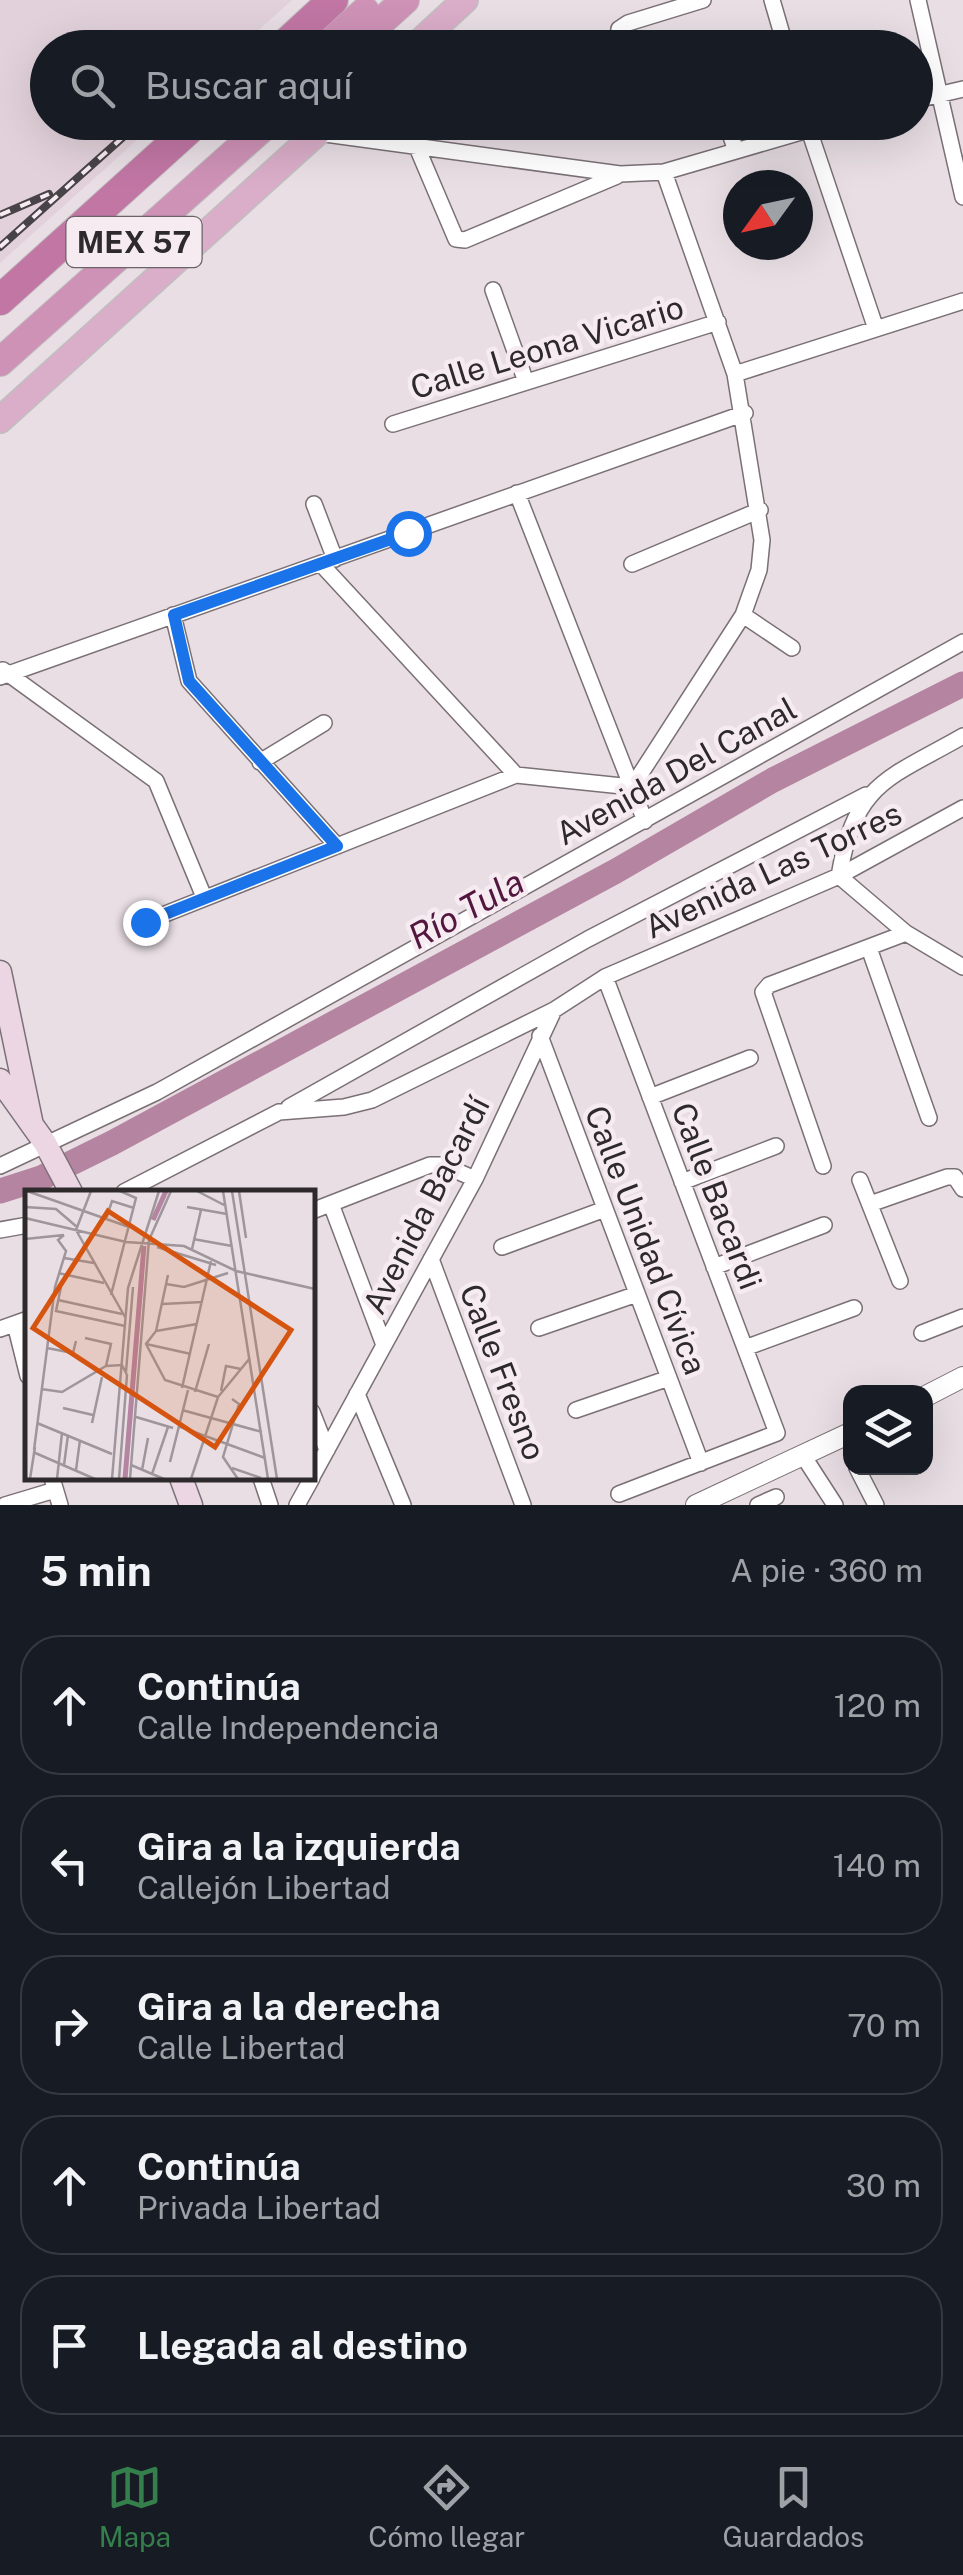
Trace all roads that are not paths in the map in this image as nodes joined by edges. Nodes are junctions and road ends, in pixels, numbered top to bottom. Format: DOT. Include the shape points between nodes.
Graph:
graph roads {
  1 [pos="319,0"];
  2 [pos="333,0"];
  3 [pos="377,0"];
  4 [pos="406,0"];
  5 [pos="466,0"];
  6 [pos="703,0"];
  7 [pos="772,0"];
  8 [pos="918,0"];
  9 [pos="286,30"];
  10 [pos="300,30"];
  11 [pos="344,30"];
  12 [pos="372,30"];
  13 [pos="432,30"];
  14 [pos="619,30"];
  15 [pos="781,30"];
  16 [pos="925,30"];
  17 [pos="933,67"];
  18 [pos="963,89"];
  19 [pos="939,94"];
  20 [pos="933,96"];
  21 [pos="162,140"];
  22 [pos="178,140"];
  23 [pos="220,140"];
  24 [pos="248,140"];
  25 [pos="310,140"];
  26 [pos="389,140"];
  27 [pos="732,140"];
  28 [pos="768,140"];
  29 [pos="813,140"];
  30 [pos="416,145"];
  31 [pos="736,151"];
  32 [pos="664,172"];
  33 [pos="620,174"];
  34 [pos="963,198"];
  35 [pos="0,284"];
  36 [pos="494,290"];
  37 [pos="0,300"];
  38 [pos="963,301"];
  39 [pos="718,322"];
  40 [pos="876,329"];
  41 [pos="0,338"];
  42 [pos="0,362"];
  43 [pos="736,374"];
  44 [pos="526,382"];
  45 [pos="745,413"];
  46 [pos="0,420"];
  47 [pos="393,424"];
  48 [pos="516,493"];
  49 [pos="314,504"];
  50 [pos="760,510"];
  51 [pos="328,562"];
  52 [pos="632,564"];
  53 [pos="174,615"];
  54 [pos="743,615"];
  55 [pos="963,642"];
  56 [pos="792,648"];
  57 [pos="2,673"];
  58 [pos="324,724"];
  59 [pos="963,736"];
  60 [pos="260,762"];
  61 [pos="516,776"];
  62 [pos="632,788"];
  63 [pos="866,795"];
  64 [pos="963,808"];
  65 [pos="646,820"];
  66 [pos="337,846"];
  67 [pos="840,876"];
  68 [pos="204,897"];
  69 [pos="145,922"];
  70 [pos="906,934"];
  71 [pos="869,948"];
  72 [pos="963,968"];
  73 [pos="0,972"];
  74 [pos="606,978"];
  75 [pos="554,1010"];
  76 [pos="540,1036"];
  77 [pos="750,1058"];
  78 [pos="0,1080"];
  79 [pos="650,1096"];
  80 [pos="280,1112"];
  81 [pos="928,1118"];
  82 [pos="41,1139"];
  83 [pos="776,1146"];
  84 [pos="0,1166"];
  85 [pos="824,1166"];
  86 [pos="474,1179"];
  87 [pos="860,1180"];
  88 [pos="682,1182"];
  89 [pos="69,1190"];
  90 [pos="128,1190"];
  91 [pos="963,1190"];
  92 [pos="330,1204"];
  93 [pos="870,1204"];
  94 [pos="315,1210"];
  95 [pos="606,1210"];
  96 [pos="824,1225"];
  97 [pos="25,1226"];
  98 [pos="0,1230"];
  99 [pos="502,1246"];
  100 [pos="431,1259"];
  101 [pos="714,1267"];
  102 [pos="900,1280"];
  103 [pos="637,1294"];
  104 [pos="854,1308"];
  105 [pos="963,1317"];
  106 [pos="14,1324"];
  107 [pos="540,1328"];
  108 [pos="922,1332"];
  109 [pos="384,1345"];
  110 [pos="745,1348"];
  111 [pos="25,1365"];
  112 [pos="963,1377"];
  113 [pos="669,1378"];
  114 [pos="933,1392"];
  115 [pos="357,1394"];
  116 [pos="576,1410"];
  117 [pos="315,1419"];
  118 [pos="843,1437"];
  119 [pos="328,1450"];
  120 [pos="804,1457"];
  121 [pos="701,1463"];
  122 [pos="315,1472"];
  123 [pos="861,1475"];
  124 [pos="183,1480"];
  125 [pos="262,1480"];
  126 [pos="310,1480"];
  127 [pos="56,1491"];
  128 [pos="619,1494"];
  129 [pos="776,1497"];
  130 [pos="5,1505"];
  131 [pos="191,1505"];
  132 [pos="270,1505"];
  133 [pos="297,1505"];
  134 [pos="403,1505"];
  135 [pos="524,1505"];
  136 [pos="696,1505"];
  137 [pos="758,1505"];
  138 [pos="835,1505"];
  139 [pos="876,1505"];
  1 -- 9 [label="main road"];
  2 -- 10 [label="highway"];
  3 -- 11 [label="highway"];
  4 -- 12 [label="highway"];
  5 -- 13 [label="main road"];
  6 -- 14 [label="street"];
  7 -- 15 [label="street"];
  8 -- 16 [label="street"];
  17 -- 19 [label="street"];
  18 -- 19 [label="street"];
  19 -- 20 [label="street"];
  19 -- 34 [label="street"];
  21 -- 35 [label="main road"];
  22 -- 37 [label="highway"];
  23 -- 41 [label="highway, MEX 57"];
  24 -- 42 [label="highway, MEX 57"];
  25 -- 46 [label="main road"];
  26 -- 30 [label="street"];
  27 -- 31 [label="street"];
  28 -- 31 [label="street"];
  29 -- 40 [label="street"];
  30 -- 33 [label="street"];
  30 -- 33 [label="street" via="456,239"];
  31 -- 32 [label="street"];
  32 -- 33 [label="street"];
  32 -- 39 [label="street"];
  36 -- 44 [label="street"];
  38 -- 40 [label="street"];
  39 -- 43 [label="street"];
  39 -- 44 [label="street, Calle Leona Vicario"];
  40 -- 43 [label="street"];
  43 -- 45 [label="street"];
  44 -- 47 [label="street, Calle Leona Vicario"];
  45 -- 48 [label="street"];
  45 -- 50 [label="street"];
  48 -- 51 [label="street"];
  48 -- 62 [label="street"];
  49 -- 51 [label="street"];
  50 -- 52 [label="street"];
  50 -- 54 [label="street" via="759,570"];
  51 -- 53 [label="street"];
  51 -- 61 [label="street"];
  53 -- 57 [label="street"];
  53 -- 60 [label="street" via="189,681"];
  54 -- 56 [label="street"];
  54 -- 62 [label="street"];
  55 -- 65 [label="street, Avenida Del Canal"];
  57 -- 68 [label="street" via="156,781"];
  58 -- 60 [label="street"];
  59 -- 63 [label="street"];
  60 -- 66 [label="street"];
  61 -- 62 [label="street"];
  61 -- 66 [label="street"];
  62 -- 65 [label="street"];
  63 -- 67 [label="street"];
  63 -- 80 [label="street" via="588,938"];
  64 -- 67 [label="street, Avenida Las Torres"];
  65 -- 82 [label="street, Avenida Del Canal" via="157,1092"];
  66 -- 68 [label="street"];
  67 -- 70 [label="street"];
  67 -- 74 [label="street, Avenida Las Torres"];
  68 -- 69 [label="street"];
  70 -- 71 [label="street"];
  70 -- 72 [label="street"];
  71 -- 81 [label="street"];
  71 -- 85 [label="street" via="763,992"];
  73 -- 82 [label="main road"];
  74 -- 75 [label="street"];
  74 -- 79 [label="street, Calle Bacardi"];
  75 -- 76 [label="street, Avenida Bacardí"];
  75 -- 80 [label="street" via="372,1100"];
  76 -- 86 [label="street, Avenida Bacardí"];
  76 -- 95 [label="street, Calle Unidad Cívica"];
  77 -- 79 [label="street"];
  78 -- 82 [label="main road"];
  79 -- 88 [label="street, Calle Bacardi"];
  80 -- 90 [label="street"];
  82 -- 84 [label="street, Avenida Del Canal"];
  82 -- 89 [label="main road"];
  83 -- 88 [label="street"];
  86 -- 92 [label="street" via="430,1165"];
  86 -- 100 [label="street, Avenida Bacardí"];
  87 -- 93 [label="street"];
  88 -- 101 [label="street, Calle Bacardi"];
  91 -- 93 [label="street" via="947,1177"];
  92 -- 94 [label="street"];
  92 -- 109 [label="street"];
  93 -- 102 [label="street"];
  95 -- 99 [label="street"];
  95 -- 103 [label="street, Calle Unidad Cívica"];
  96 -- 101 [label="street"];
  97 -- 98 [label="street"];
  100 -- 109 [label="street, Avenida Bacardí"];
  100 -- 135 [label="street, Calle Fresno"];
  101 -- 110 [label="street, Calle Bacardi"];
  103 -- 107 [label="street"];
  103 -- 113 [label="street, Calle Unidad Cívica"];
  104 -- 110 [label="street"];
  105 -- 108 [label="street"];
  106 -- 111 [label="street"];
  109 -- 115 [label="street, Avenida Bacardí"];
  110 -- 121 [label="street, Calle Bacardi" via="777,1433"];
  112 -- 114 [label="street"];
  113 -- 116 [label="street"];
  113 -- 121 [label="street, Calle Unidad Cívica"];
  115 -- 119 [label="street, Avenida Bacardí"];
  115 -- 134 [label="street"];
  117 -- 119 [label="street"];
  118 -- 120 [label="street"];
  119 -- 122 [label="street, Avenida Bacardí"];
  120 -- 136 [label="street"];
  120 -- 138 [label="street"];
  121 -- 128 [label="street"];
  123 -- 139 [label="street"];
  124 -- 131 [label="main road"];
  125 -- 132 [label="street"];
  126 -- 133 [label="street, Avenida Bacardí"];
  127 -- 130 [label="street"];
  129 -- 137 [label="street"];
}
